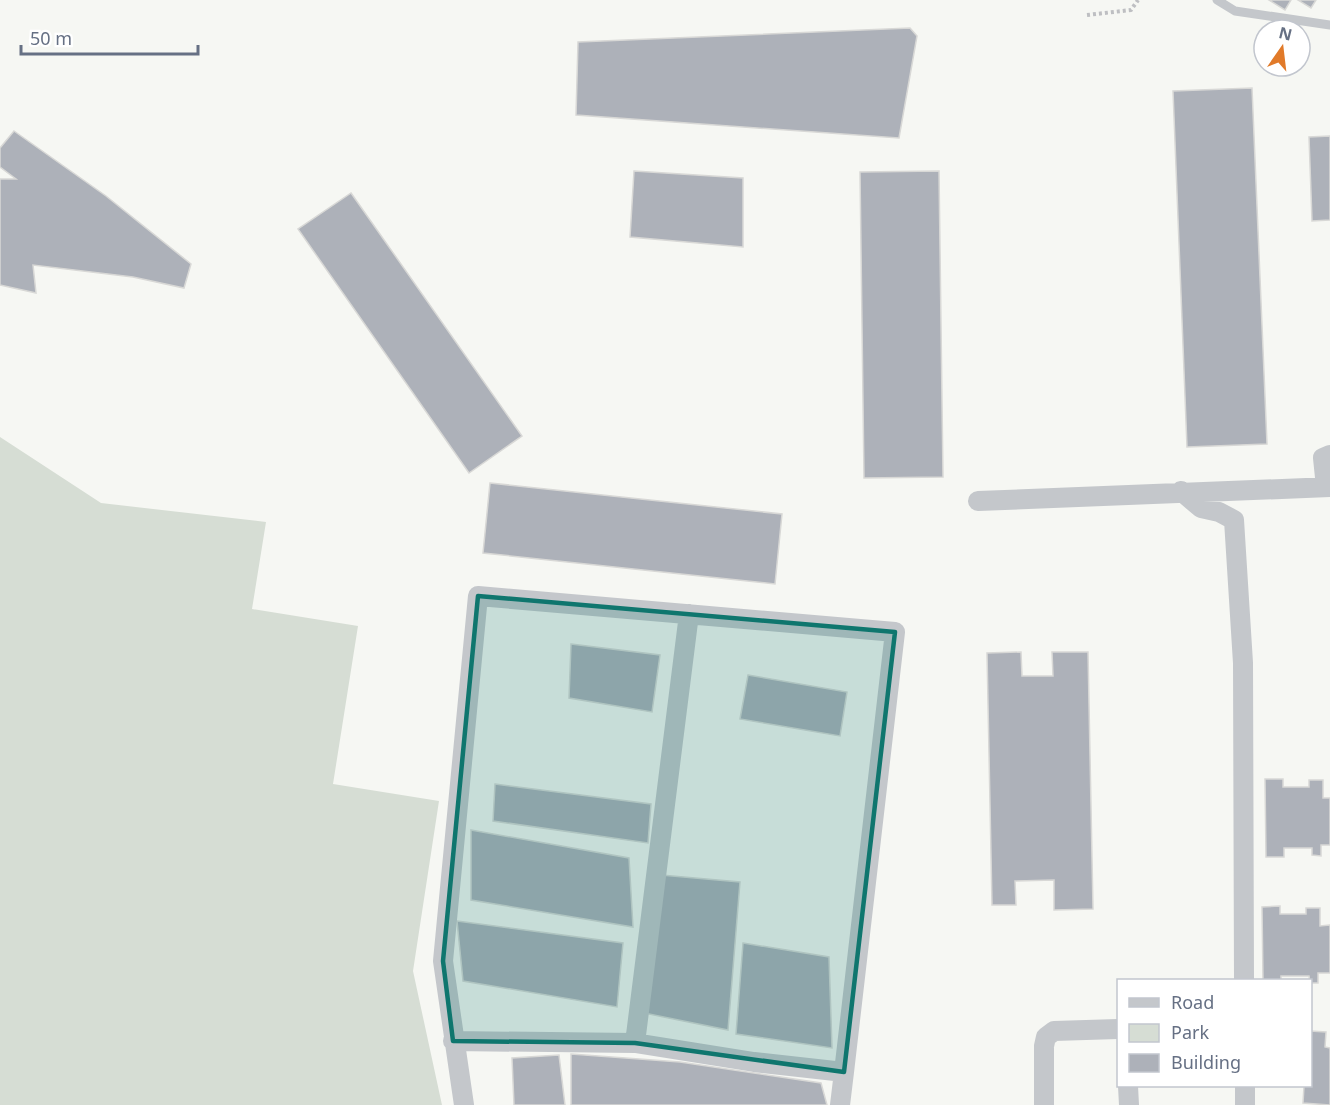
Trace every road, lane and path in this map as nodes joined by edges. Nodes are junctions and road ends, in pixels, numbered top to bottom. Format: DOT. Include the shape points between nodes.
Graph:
graph roads {
  1 [pos="1138,0"];
  2 [pos="1217,0"];
  3 [pos="1087,15"];
  4 [pos="1330,25"];
  5 [pos="1330,455"];
  6 [pos="1328,487"];
  7 [pos="1181,491"];
  8 [pos="978,501"];
  9 [pos="689,614"];
  10 [pos="1244,979"];
  11 [pos="1117,1029"];
  12 [pos="453,1041"];
  13 [pos="635,1043"];
  14 [pos="844,1072"];
  15 [pos="1128,1087"];
  16 [pos="1245,1087"];
  17 [pos="464,1105"];
  18 [pos="840,1105"];
  19 [pos="1044,1105"];
  20 [pos="1129,1105"];
  21 [pos="1245,1105"];
  1 -- 3 [label="path" via="1131,10"];
  2 -- 4 [label="lane" via="1235,10"];
  5 -- 6 [label="street" via="1323,458"];
  6 -- 7 [label="street"];
  7 -- 8 [label="street"];
  7 -- 10 [label="street" via="1201,508 1234,520 1243,663"];
  9 -- 12 [label="street" via="478,596 443,961"];
  9 -- 13 [label="street"];
  9 -- 14 [label="street" via="895,632"];
  11 -- 19 [label="street" via="1054,1030 1046,1037"];
  12 -- 13 [label="street"];
  12 -- 17 [label="street"];
  13 -- 14 [label="street"];
  14 -- 18 [label="street"];
  15 -- 20 [label="street"];
  16 -- 21 [label="street"];
}
